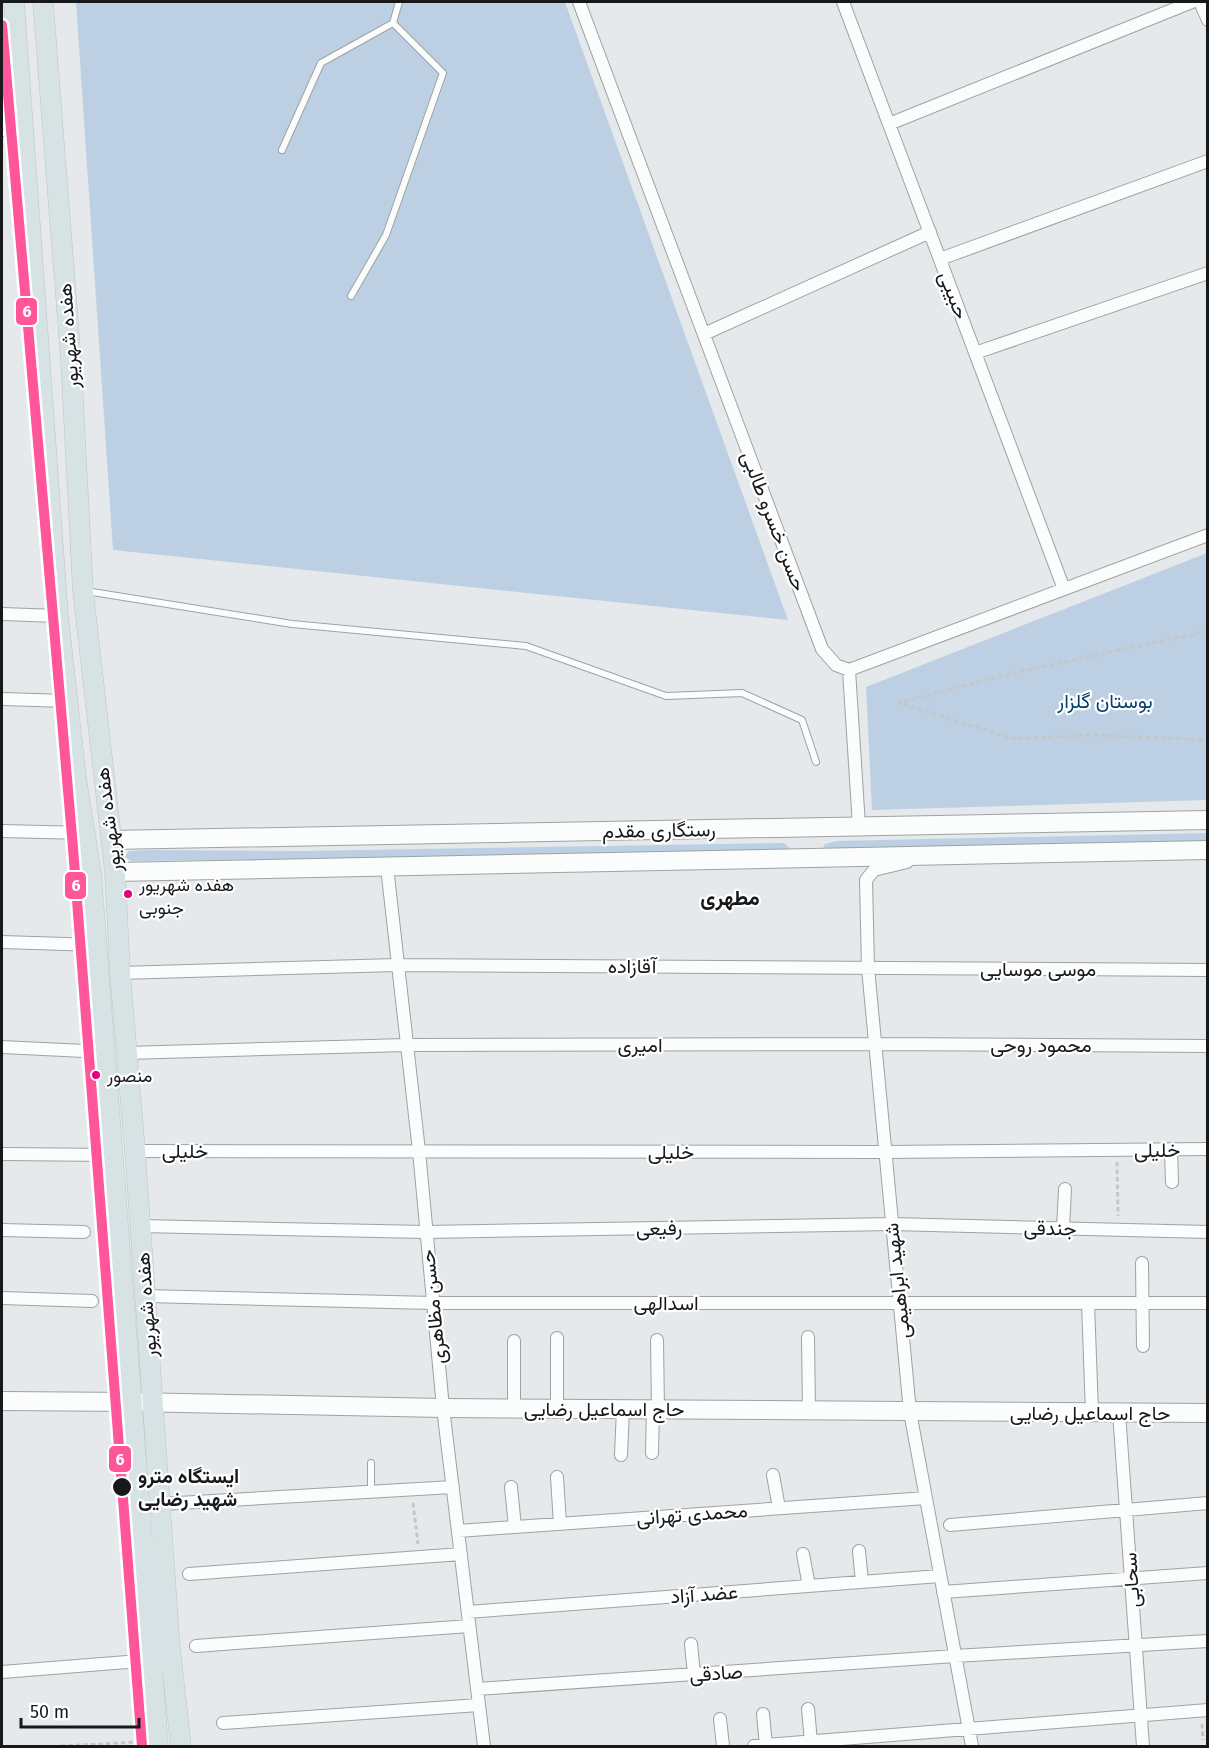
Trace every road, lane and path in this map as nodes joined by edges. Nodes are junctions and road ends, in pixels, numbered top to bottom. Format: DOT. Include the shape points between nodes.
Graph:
graph roads {
  1 [pos="14,2"];
  2 [pos="43,2"];
  3 [pos="399,2"];
  4 [pos="579,2"];
  5 [pos="843,2"];
  6 [pos="1192,2"];
  7 [pos="393,23"];
  8 [pos="10,52"];
  9 [pos="889,124"];
  10 [pos="24,132"];
  11 [pos="2,133"];
  12 [pos="282,150"];
  13 [pos="1208,161"];
  14 [pos="930,232"];
  15 [pos="940,259"];
  16 [pos="1208,273"];
  17 [pos="351,296"];
  18 [pos="704,334"];
  19 [pos="975,353"];
  20 [pos="1208,535"];
  21 [pos="1064,589"];
  22 [pos="83,591"];
  23 [pos="2,614"];
  24 [pos="58,616"];
  25 [pos="1208,632"];
  26 [pos="849,670"];
  27 [pos="2,699"];
  28 [pos="68,701"];
  29 [pos="1208,740"];
  30 [pos="816,762"];
  31 [pos="1208,820"];
  32 [pos="859,826"];
  33 [pos="811,827"];
  34 [pos="2,831"];
  35 [pos="85,837"];
  36 [pos="111,840"];
  37 [pos="1208,850"];
  38 [pos="929,857"];
  39 [pos="813,858"];
  40 [pos="387,867"];
  41 [pos="115,872"];
  42 [pos="92,873"];
  43 [pos="2,942"];
  44 [pos="97,945"];
  45 [pos="396,965"];
  46 [pos="868,968"];
  47 [pos="1208,970"];
  48 [pos="120,973"];
  49 [pos="875,1044"];
  50 [pos="406,1046"];
  51 [pos="2,1047"];
  52 [pos="1208,1047"];
  53 [pos="105,1052"];
  54 [pos="127,1053"];
  55 [pos="1171,1149"];
  56 [pos="1208,1149"];
  57 [pos="1117,1150"];
  58 [pos="135,1151"];
  59 [pos="419,1152"];
  60 [pos="884,1152"];
  61 [pos="2,1154"];
  62 [pos="113,1155"];
  63 [pos="1172,1182"];
  64 [pos="1065,1189"];
  65 [pos="892,1224"];
  66 [pos="140,1226"];
  67 [pos="1063,1228"];
  68 [pos="2,1230"];
  69 [pos="1119,1230"];
  70 [pos="84,1232"];
  71 [pos="426,1232"];
  72 [pos="1208,1232"];
  73 [pos="1142,1263"];
  74 [pos="146,1296"];
  75 [pos="2,1298"];
  76 [pos="92,1301"];
  77 [pos="899,1302"];
  78 [pos="433,1303"];
  79 [pos="1088,1303"];
  80 [pos="1142,1303"];
  81 [pos="1208,1303"];
  82 [pos="808,1337"];
  83 [pos="557,1338"];
  84 [pos="657,1340"];
  85 [pos="514,1341"];
  86 [pos="1143,1346"];
  87 [pos="2,1401"];
  88 [pos="132,1402"];
  89 [pos="152,1402"];
  90 [pos="443,1408"];
  91 [pos="514,1409"];
  92 [pos="557,1409"];
  93 [pos="623,1409"];
  94 [pos="655,1410"];
  95 [pos="809,1411"];
  96 [pos="910,1412"];
  97 [pos="1092,1413"];
  98 [pos="1119,1413"];
  99 [pos="1208,1413"];
  100 [pos="652,1453"];
  101 [pos="621,1455"];
  102 [pos="371,1463"];
  103 [pos="773,1475"];
  104 [pos="557,1477"];
  105 [pos="453,1487"];
  106 [pos="511,1487"];
  107 [pos="412,1490"];
  108 [pos="371,1492"];
  109 [pos="926,1498"];
  110 [pos="1208,1503"];
  111 [pos="161,1504"];
  112 [pos="778,1508"];
  113 [pos="1126,1510"];
  114 [pos="560,1524"];
  115 [pos="950,1525"];
  116 [pos="515,1527"];
  117 [pos="458,1531"];
  118 [pos="859,1551"];
  119 [pos="461,1554"];
  120 [pos="803,1554"];
  121 [pos="420,1557"];
  122 [pos="1208,1573"];
  123 [pos="189,1574"];
  124 [pos="940,1576"];
  125 [pos="1131,1580"];
  126 [pos="861,1582"];
  127 [pos="809,1586"];
  128 [pos="944,1592"];
  129 [pos="468,1612"];
  130 [pos="469,1626"];
  131 [pos="1208,1641"];
  132 [pos="691,1644"];
  133 [pos="196,1646"];
  134 [pos="1136,1647"];
  135 [pos="955,1656"];
  136 [pos="152,1660"];
  137 [pos="2,1672"];
  138 [pos="694,1674"];
  139 [pos="477,1689"];
  140 [pos="479,1705"];
  141 [pos="808,1709"];
  142 [pos="1208,1710"];
  143 [pos="763,1714"];
  144 [pos="1141,1714"];
  145 [pos="720,1719"];
  146 [pos="223,1723"];
  147 [pos="969,1729"];
  148 [pos="884,1741"];
  149 [pos="810,1742"];
  150 [pos="158,1744"];
  151 [pos="61,1746"];
  152 [pos="181,1746"];
  153 [pos="484,1746"];
  154 [pos="723,1746"];
  155 [pos="760,1746"];
  156 [pos="972,1746"];
  157 [pos="1143,1746"];
  1 -- 8 [label="main road, هفده شهریور"];
  2 -- 22 [label="main road, هفده شهریور" via="71,361"];
  3 -- 7 [label="lane"];
  4 -- 18 [label="street, حسن خسرو طالبی"];
  5 -- 9 [label="street, حبیبی"];
  6 -- 9 [label="street"];
  7 -- 12 [label="lane" via="321,63"];
  7 -- 17 [label="lane" via="443,73 386,235"];
  8 -- 10 [label="main road, هفده شهریور"];
  9 -- 14 [label="street, حبیبی"];
  10 -- 11 [label="lane"];
  10 -- 24 [label="main road, هفده شهریور"];
  13 -- 15 [label="street"];
  14 -- 15 [label="street, حبیبی"];
  14 -- 18 [label="street"];
  15 -- 19 [label="street, حبیبی"];
  16 -- 19 [label="street"];
  18 -- 26 [label="street, حسن خسرو طالبی" via="822,649 836,665"];
  19 -- 21 [label="street, حبیبی"];
  20 -- 21 [label="street"];
  21 -- 26 [label="street"];
  22 -- 30 [label="lane" via="292,624 526,646 666,696 742,693 802,720"];
  22 -- 36 [label="main road, هفده شهریور"];
  23 -- 24 [label="street"];
  24 -- 28 [label="main road, هفده شهریور"];
  25 -- 29 [label="path" via="1004,675 899,703 1014,739 1092,735"];
  26 -- 32 [label="street"];
  27 -- 28 [label="street"];
  28 -- 35 [label="main road, هفده شهریور"];
  31 -- 32 [label="main road, رستگاری مقدم"];
  32 -- 33 [label="main road, رستگاری مقدم"];
  33 -- 36 [label="main road, رستگاری مقدم"];
  33 -- 39 [label="main road"];
  34 -- 35 [label="street"];
  35 -- 36 [label="main road"];
  35 -- 42 [label="main road, هفده شهریور"];
  36 -- 41 [label="main road, هفده شهریور"];
  37 -- 38 [label="main road, رستگاری مقدم"];
  38 -- 39 [label="main road, رستگاری مقدم"];
  38 -- 46 [label="street, شهید ابراهیمی" via="874,870 868,875"];
  39 -- 40 [label="main road, رستگاری مقدم"];
  40 -- 41 [label="main road, رستگاری مقدم"];
  40 -- 45 [label="street, حسن مظاهری"];
  41 -- 42 [label="main road"];
  41 -- 48 [label="main road, هفده شهریور"];
  42 -- 44 [label="main road, هفده شهریور"];
  43 -- 44 [label="street"];
  44 -- 53 [label="main road, هفده شهریور"];
  45 -- 46 [label="street, آقازاده"];
  45 -- 48 [label="street, آقازاده"];
  45 -- 50 [label="street, حسن مظاهری"];
  46 -- 47 [label="street, موسی موسایی"];
  46 -- 49 [label="street, شهید ابراهیمی"];
  48 -- 54 [label="main road, هفده شهریور"];
  49 -- 50 [label="street, امیری"];
  49 -- 52 [label="street, محمود روحی"];
  49 -- 60 [label="street, شهید ابراهیمی"];
  50 -- 54 [label="street, امیری"];
  50 -- 59 [label="street, حسن مظاهری"];
  51 -- 53 [label="street"];
  53 -- 62 [label="main road, هفده شهریور"];
  54 -- 58 [label="main road, هفده شهریور"];
  55 -- 56 [label="street, خلیلی"];
  55 -- 57 [label="street, خلیلی"];
  55 -- 63 [label="street"];
  57 -- 60 [label="street, خلیلی"];
  57 -- 69 [label="path"];
  58 -- 59 [label="street, خلیلی"];
  58 -- 66 [label="main road, هفده شهریور"];
  59 -- 60 [label="street, خلیلی"];
  59 -- 71 [label="street, حسن مظاهری"];
  60 -- 65 [label="street, شهید ابراهیمی"];
  61 -- 62 [label="street"];
  62 -- 88 [label="main road, هفده شهریور"];
  64 -- 67 [label="street"];
  65 -- 67 [label="street, جندقی"];
  65 -- 71 [label="street, رفیعی"];
  65 -- 77 [label="street, شهید ابراهیمی"];
  66 -- 71 [label="street, رفیعی"];
  66 -- 74 [label="main road, هفده شهریور"];
  67 -- 69 [label="street, جندقی"];
  68 -- 70 [label="street"];
  69 -- 72 [label="street, جندقی"];
  71 -- 78 [label="street, حسن مظاهری"];
  73 -- 80 [label="street"];
  74 -- 78 [label="street, اسدالهی"];
  74 -- 89 [label="main road, هفده شهریور"];
  75 -- 76 [label="street"];
  77 -- 78 [label="street, اسدالهی"];
  77 -- 79 [label="street, اسدالهی"];
  77 -- 96 [label="street, شهید ابراهیمی"];
  78 -- 90 [label="street, حسن مظاهری"];
  79 -- 80 [label="street, اسدالهی"];
  79 -- 97 [label="street"];
  80 -- 81 [label="street, اسدالهی"];
  80 -- 86 [label="street"];
  82 -- 95 [label="street"];
  83 -- 92 [label="street"];
  84 -- 94 [label="street"];
  85 -- 91 [label="street"];
  87 -- 88 [label="main road, حاج اسماعیل رضایی"];
  88 -- 89 [label="main road, حاج اسماعیل رضایی"];
  88 -- 136 [label="main road, هفده شهریور"];
  89 -- 90 [label="main road, حاج اسماعیل رضایی"];
  89 -- 111 [label="main road, هفده شهریور"];
  90 -- 91 [label="main road, حاج اسماعیل رضایی"];
  90 -- 105 [label="street, حسن مظاهری"];
  91 -- 92 [label="main road, حاج اسماعیل رضایی"];
  92 -- 93 [label="main road, حاج اسماعیل رضایی"];
  93 -- 94 [label="main road, حاج اسماعیل رضایی"];
  93 -- 101 [label="street"];
  94 -- 95 [label="main road, حاج اسماعیل رضایی"];
  94 -- 100 [label="street"];
  95 -- 96 [label="main road, حاج اسماعیل رضایی"];
  96 -- 97 [label="main road, حاج اسماعیل رضایی"];
  96 -- 109 [label="street, شهید ابراهیمی"];
  97 -- 98 [label="main road, حاج اسماعیل رضایی"];
  98 -- 99 [label="main road, حاج اسماعیل رضایی"];
  98 -- 113 [label="street, سحابی"];
  102 -- 108 [label="lane"];
  103 -- 112 [label="street"];
  104 -- 114 [label="street"];
  105 -- 107 [label="street"];
  105 -- 117 [label="street, حسن مظاهری"];
  106 -- 116 [label="street"];
  107 -- 108 [label="street"];
  107 -- 121 [label="path"];
  108 -- 111 [label="street"];
  109 -- 112 [label="street, محمدی تهرانی"];
  109 -- 124 [label="street, شهید ابراهیمی"];
  110 -- 113 [label="street"];
  111 -- 152 [label="main road, هفده شهریور"];
  112 -- 114 [label="street, محمدی تهرانی"];
  113 -- 115 [label="street"];
  113 -- 125 [label="street, سحابی"];
  114 -- 116 [label="street, محمدی تهرانی"];
  116 -- 117 [label="street, محمدی تهرانی"];
  117 -- 119 [label="street, حسن مظاهری"];
  118 -- 126 [label="street"];
  119 -- 121 [label="street"];
  119 -- 129 [label="street, حسن مظاهری"];
  120 -- 127 [label="street"];
  121 -- 123 [label="street"];
  122 -- 125 [label="street"];
  124 -- 126 [label="street, عضد آزاد"];
  124 -- 128 [label="street, شهید ابراهیمی"];
  125 -- 128 [label="street"];
  125 -- 134 [label="street, سحابی"];
  126 -- 127 [label="street, عضد آزاد"];
  127 -- 129 [label="street, عضد آزاد"];
  128 -- 135 [label="street, شهید ابراهیمی"];
  129 -- 130 [label="street, حسن مظاهری"];
  130 -- 133 [label="street"];
  130 -- 139 [label="street, حسن مظاهری"];
  131 -- 134 [label="street, صادقی"];
  132 -- 138 [label="street"];
  134 -- 135 [label="street, صادقی"];
  134 -- 144 [label="street, سحابی"];
  135 -- 138 [label="street, صادقی"];
  135 -- 147 [label="street, شهید ابراهیمی"];
  136 -- 137 [label="street"];
  136 -- 150 [label="main road, هفده شهریور"];
  138 -- 139 [label="street, صادقی"];
  139 -- 140 [label="street, حسن مظاهری"];
  140 -- 146 [label="street"];
  140 -- 153 [label="street, حسن مظاهری"];
  141 -- 149 [label="street"];
  142 -- 144 [label="street"];
  143 -- 155 [label="street"];
  144 -- 147 [label="street"];
  144 -- 157 [label="street, سحابی"];
  145 -- 154 [label="street"];
  147 -- 148 [label="street"];
  147 -- 156 [label="street, شهید ابراهیمی"];
  148 -- 149 [label="street"];
  149 -- 155 [label="street"];
  150 -- 151 [label="path"];
}
